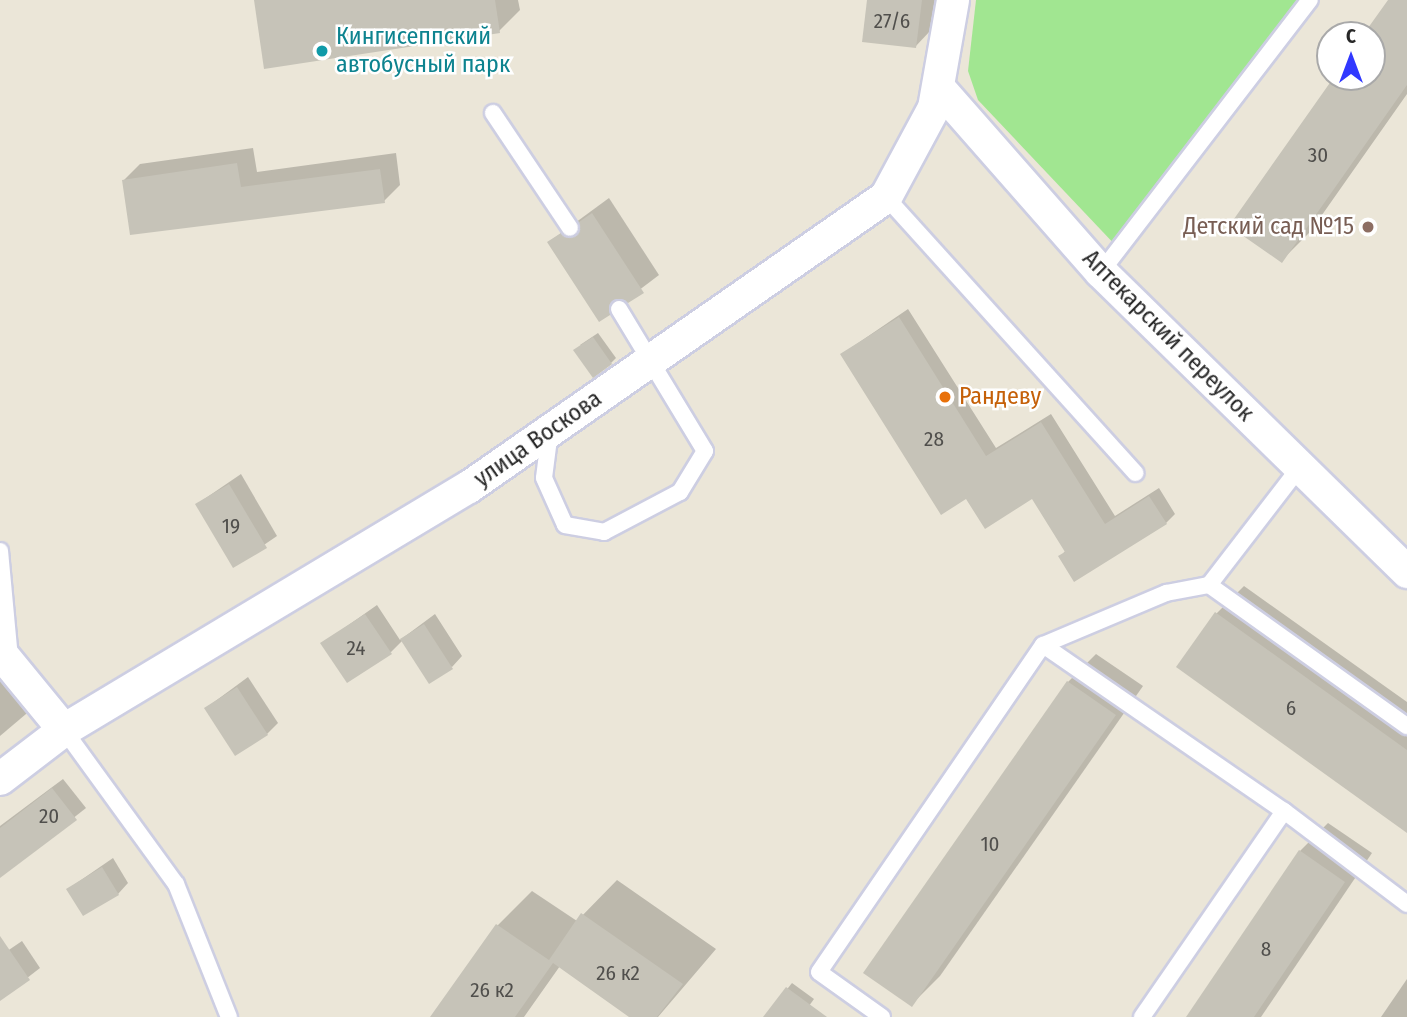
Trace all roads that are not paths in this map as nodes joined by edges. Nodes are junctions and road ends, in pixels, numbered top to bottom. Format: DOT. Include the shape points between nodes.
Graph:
graph roads {
  1 [pos="953,0"];
  2 [pos="1310,0"];
  3 [pos="940,89"];
  4 [pos="493,113"];
  5 [pos="886,197"];
  6 [pos="570,228"];
  7 [pos="1101,272"];
  8 [pos="619,309"];
  9 [pos="653,360"];
  10 [pos="550,431"];
  11 [pos="1300,467"];
  12 [pos="1135,473"];
  13 [pos="0,551"];
  14 [pos="1407,572"];
  15 [pos="1209,586"];
  16 [pos="1043,645"];
  17 [pos="5,658"];
  18 [pos="1407,726"];
  19 [pos="64,730"];
  20 [pos="0,779"];
  21 [pos="1284,811"];
  22 [pos="1407,904"];
  23 [pos="229,1017"];
  24 [pos="881,1017"];
  25 [pos="1142,1017"];
  1 -- 3 [label="street, улица Воскова"];
  2 -- 7 [label="lane"];
  3 -- 5 [label="street, улица Воскова" via="919,147"];
  3 -- 7 [label="street, Аптекарский переулок"];
  4 -- 6 [label="lane"];
  5 -- 9 [label="street, улица Воскова"];
  5 -- 12 [label="lane"];
  7 -- 11 [label="street, Аптекарский переулок"];
  8 -- 9 [label="lane"];
  9 -- 10 [label="street, улица Воскова"];
  9 -- 10 [label="lane" via="705,451 680,492 604,532 565,525 544,478"];
  10 -- 19 [label="street, улица Воскова" via="469,487"];
  11 -- 14 [label="street, Аптекарский переулок"];
  11 -- 15 [label="lane"];
  13 -- 17 [label="lane"];
  15 -- 16 [label="lane" via="1166,593"];
  15 -- 18 [label="lane"];
  16 -- 21 [label="lane"];
  16 -- 24 [label="lane" via="819,972"];
  17 -- 19 [label="street"];
  19 -- 20 [label="street, улица Воскова"];
  19 -- 23 [label="lane" via="176,884"];
  21 -- 22 [label="lane"];
  21 -- 25 [label="lane"];
}
